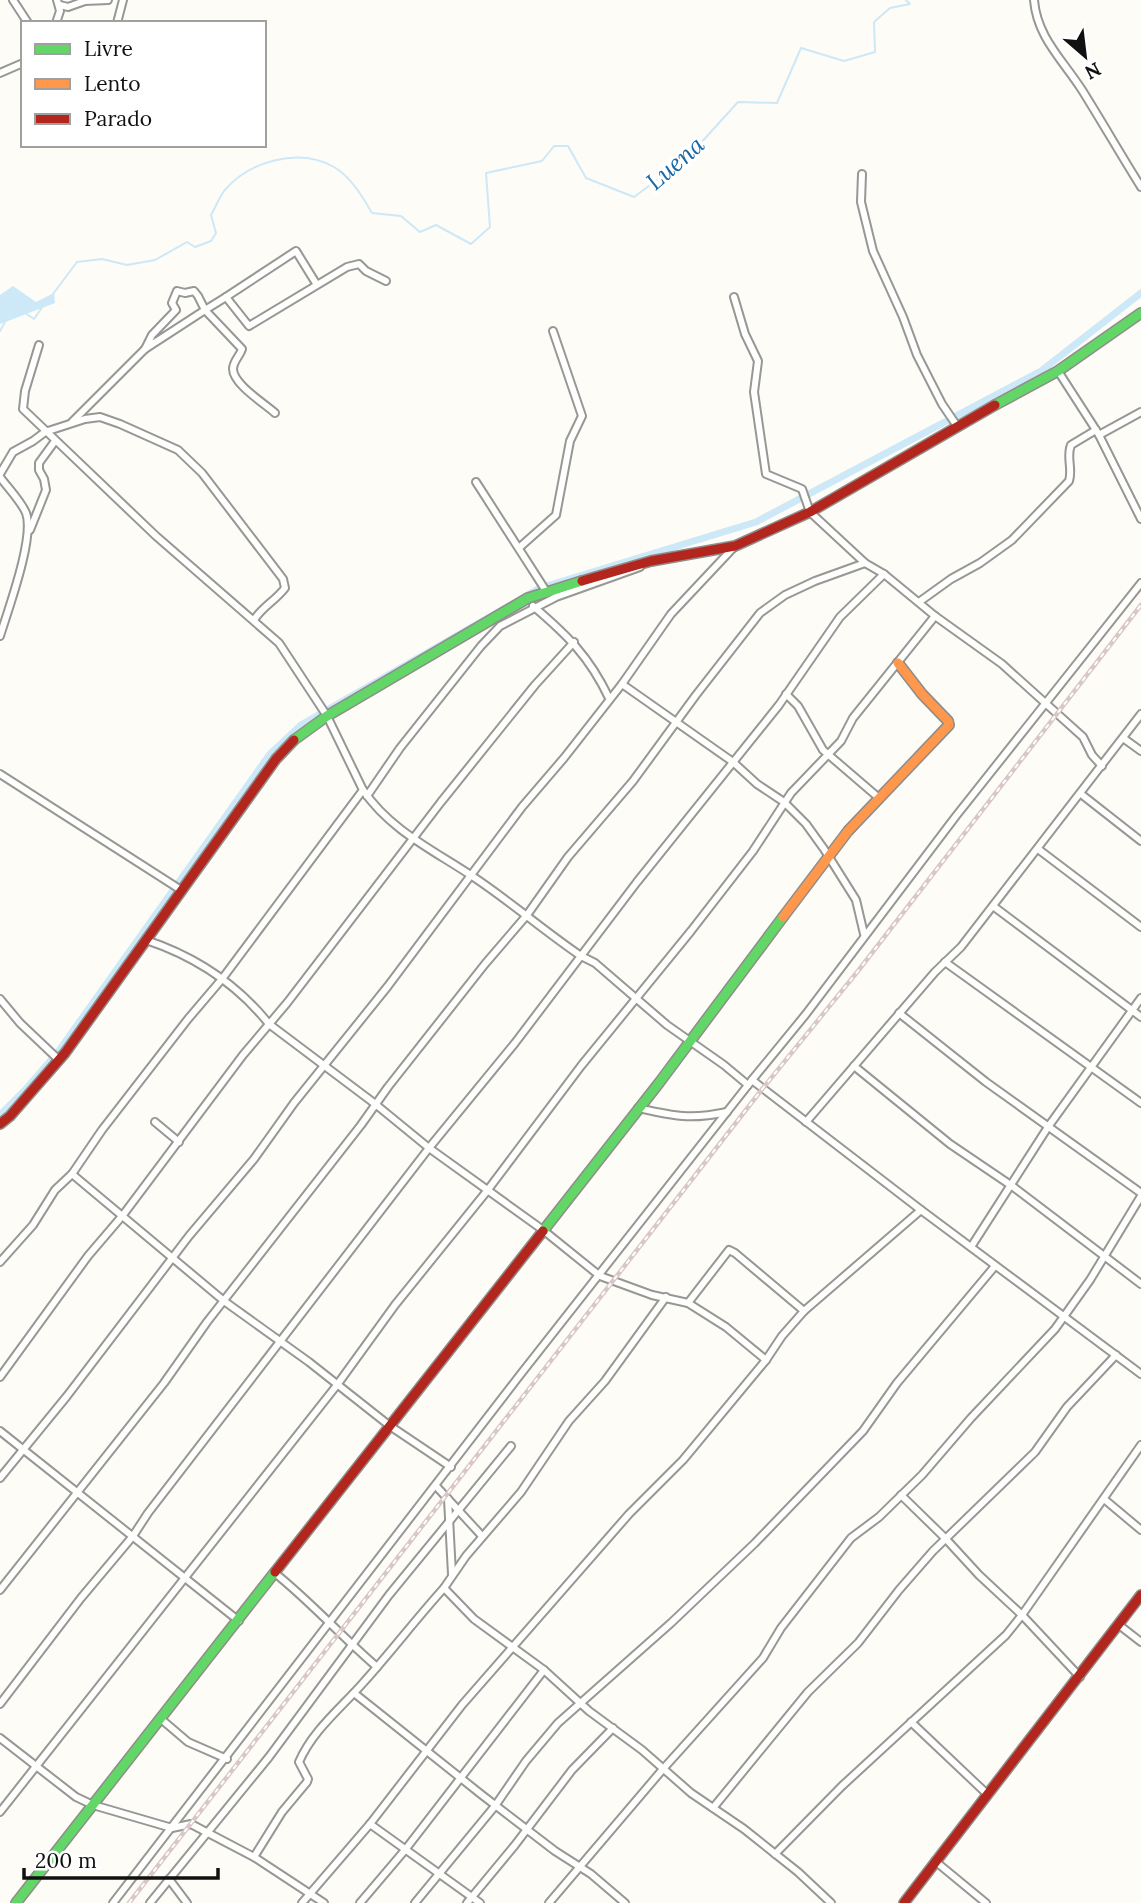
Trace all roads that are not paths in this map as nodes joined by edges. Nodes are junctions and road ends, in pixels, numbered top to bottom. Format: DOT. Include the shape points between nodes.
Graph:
graph roads {
  1 [pos="13,0"];
  2 [pos="108,0"];
  3 [pos="123,0"];
  4 [pos="1034,0"];
  5 [pos="59,2"];
  6 [pos="27,21"];
  7 [pos="56,21"];
  8 [pos="118,21"];
  9 [pos="21,64"];
  10 [pos="0,73"];
  11 [pos="862,174"];
  12 [pos="1141,187"];
  13 [pos="386,281"];
  14 [pos="317,285"];
  15 [pos="226,297"];
  16 [pos="734,297"];
  17 [pos="205,310"];
  18 [pos="1141,313"];
  19 [pos="553,331"];
  20 [pos="39,345"];
  21 [pos="145,349"];
  22 [pos="1058,371"];
  23 [pos="1141,412"];
  24 [pos="275,413"];
  25 [pos="69,425"];
  26 [pos="957,426"];
  27 [pos="45,432"];
  28 [pos="1097,433"];
  29 [pos="55,441"];
  30 [pos="0,476"];
  31 [pos="476,482"];
  32 [pos="810,512"];
  33 [pos="1141,519"];
  34 [pos="28,535"];
  35 [pos="735,546"];
  36 [pos="520,547"];
  37 [pos="651,561"];
  38 [pos="865,563"];
  39 [pos="884,574"];
  40 [pos="1141,583"];
  41 [pos="546,591"];
  42 [pos="919,602"];
  43 [pos="531,603"];
  44 [pos="935,616"];
  45 [pos="254,620"];
  46 [pos="0,636"];
  47 [pos="574,642"];
  48 [pos="898,663"];
  49 [pos="622,684"];
  50 [pos="786,694"];
  51 [pos="609,698"];
  52 [pos="1045,704"];
  53 [pos="1141,714"];
  54 [pos="327,716"];
  55 [pos="677,722"];
  56 [pos="1123,738"];
  57 [pos="1141,751"];
  58 [pos="829,755"];
  59 [pos="733,762"];
  60 [pos="1102,766"];
  61 [pos="0,774"];
  62 [pos="365,793"];
  63 [pos="1081,794"];
  64 [pos="879,798"];
  65 [pos="784,802"];
  66 [pos="413,839"];
  67 [pos="1141,841"];
  68 [pos="1038,849"];
  69 [pos="829,856"];
  70 [pos="470,875"];
  71 [pos="181,890"];
  72 [pos="993,906"];
  73 [pos="527,915"];
  74 [pos="1141,927"];
  75 [pos="864,934"];
  76 [pos="146,940"];
  77 [pos="581,956"];
  78 [pos="946,962"];
  79 [pos="222,979"];
  80 [pos="637,997"];
  81 [pos="1141,998"];
  82 [pos="0,999"];
  83 [pos="1132,1010"];
  84 [pos="899,1013"];
  85 [pos="1141,1017"];
  86 [pos="269,1024"];
  87 [pos="691,1041"];
  88 [pos="59,1060"];
  89 [pos="325,1065"];
  90 [pos="854,1066"];
  91 [pos="1090,1068"];
  92 [pos="750,1083"];
  93 [pos="1141,1103"];
  94 [pos="376,1105"];
  95 [pos="638,1108"];
  96 [pos="727,1112"];
  97 [pos="155,1122"];
  98 [pos="806,1122"];
  99 [pos="0,1124"];
  100 [pos="1048,1127"];
  101 [pos="179,1142"];
  102 [pos="429,1148"];
  103 [pos="72,1174"];
  104 [pos="1012,1186"];
  105 [pos="487,1191"];
  106 [pos="1141,1194"];
  107 [pos="921,1210"];
  108 [pos="123,1215"];
  109 [pos="543,1230"];
  110 [pos="971,1247"];
  111 [pos="1104,1256"];
  112 [pos="174,1257"];
  113 [pos="0,1262"];
  114 [pos="995,1266"];
  115 [pos="600,1276"];
  116 [pos="1141,1284"];
  117 [pos="666,1297"];
  118 [pos="224,1301"];
  119 [pos="688,1303"];
  120 [pos="804,1311"];
  121 [pos="1063,1317"];
  122 [pos="282,1342"];
  123 [pos="1116,1355"];
  124 [pos="766,1360"];
  125 [pos="1141,1374"];
  126 [pos="0,1377"];
  127 [pos="337,1385"];
  128 [pos="390,1426"];
  129 [pos="0,1431"];
  130 [pos="511,1446"];
  131 [pos="1141,1446"];
  132 [pos="23,1451"];
  133 [pos="451,1466"];
  134 [pos="0,1478"];
  135 [pos="436,1486"];
  136 [pos="77,1491"];
  137 [pos="901,1495"];
  138 [pos="448,1499"];
  139 [pos="1104,1499"];
  140 [pos="458,1511"];
  141 [pos="449,1524"];
  142 [pos="1141,1530"];
  143 [pos="133,1536"];
  144 [pos="482,1536"];
  145 [pos="945,1538"];
  146 [pos="276,1574"];
  147 [pos="452,1574"];
  148 [pos="185,1578"];
  149 [pos="444,1588"];
  150 [pos="0,1590"];
  151 [pos="1141,1595"];
  152 [pos="1022,1615"];
  153 [pos="239,1621"];
  154 [pos="330,1623"];
  155 [pos="1119,1625"];
  156 [pos="1141,1642"];
  157 [pos="351,1644"];
  158 [pos="513,1648"];
  159 [pos="377,1667"];
  160 [pos="544,1670"];
  161 [pos="1080,1677"];
  162 [pos="354,1693"];
  163 [pos="580,1703"];
  164 [pos="0,1704"];
  165 [pos="161,1719"];
  166 [pos="911,1722"];
  167 [pos="613,1728"];
  168 [pos="0,1738"];
  169 [pos="427,1752"];
  170 [pos="227,1759"];
  171 [pos="37,1767"];
  172 [pos="663,1769"];
  173 [pos="459,1777"];
  174 [pos="986,1793"];
  175 [pos="93,1805"];
  176 [pos="495,1806"];
  177 [pos="713,1808"];
  178 [pos="0,1812"];
  179 [pos="370,1824"];
  180 [pos="172,1828"];
  181 [pos="527,1830"];
  182 [pos="209,1831"];
  183 [pos="405,1850"];
  184 [pos="775,1854"];
  185 [pos="254,1857"];
  186 [pos="935,1861"];
  187 [pos="579,1866"];
  188 [pos="439,1875"];
  189 [pos="169,1878"];
  190 [pos="310,1893"];
  191 [pos="470,1900"];
  192 [pos="16,1903"];
  193 [pos="113,1903"];
  194 [pos="150,1903"];
  195 [pos="187,1903"];
  196 [pos="302,1903"];
  197 [pos="324,1903"];
  198 [pos="360,1903"];
  199 [pos="415,1903"];
  200 [pos="480,1903"];
  201 [pos="549,1903"];
  202 [pos="625,1903"];
  203 [pos="831,1903"];
  204 [pos="904,1903"];
  205 [pos="986,1903"];
  1 -- 6 [label="street"];
  2 -- 5 [label="street" via="68,7"];
  3 -- 8 [label="street"];
  4 -- 12 [label="street" via="1043,36"];
  5 -- 7 [label="street"];
  9 -- 10 [label="street"];
  11 -- 26 [label="street" via="860,202 873,251 918,355"];
  13 -- 14 [label="street" via="359,264"];
  14 -- 15 [label="street" via="249,326"];
  14 -- 15 [label="street" via="296,251"];
  15 -- 17 [label="street"];
  16 -- 32 [label="street" via="758,361 754,392 764,472 800,487"];
  17 -- 21 [label="street"];
  17 -- 21 [label="street" via="194,291 177,290 172,303 176,310"];
  17 -- 24 [label="street" via="242,349 233,370 236,380"];
  18 -- 22 [label="street"];
  19 -- 36 [label="street" via="582,416 570,440 556,515"];
  20 -- 27 [label="street" via="23,409"];
  21 -- 25 [label="street"];
  22 -- 26 [label="street"];
  22 -- 28 [label="street"];
  23 -- 28 [label="street"];
  25 -- 27 [label="street"];
  25 -- 45 [label="street" via="100,417 120,424 178,450 202,473 283,579 285,588"];
  26 -- 32 [label="street"];
  27 -- 29 [label="street"];
  27 -- 30 [label="street" via="13,452"];
  28 -- 33 [label="street"];
  28 -- 42 [label="street" via="1071,445 1069,481 1024,529"];
  29 -- 34 [label="street" via="39,463 46,490"];
  29 -- 45 [label="street"];
  30 -- 34 [label="street" via="26,512"];
  31 -- 36 [label="street"];
  32 -- 35 [label="street"];
  32 -- 38 [label="street"];
  34 -- 46 [label="street"];
  35 -- 37 [label="street"];
  35 -- 49 [label="street" via="671,614"];
  36 -- 41 [label="street"];
  37 -- 41 [label="street"];
  37 -- 43 [label="street" via="634,571"];
  38 -- 39 [label="street"];
  38 -- 55 [label="street" via="785,595 760,613"];
  39 -- 42 [label="street"];
  39 -- 50 [label="street" via="839,617"];
  40 -- 52 [label="street"];
  41 -- 43 [label="street"];
  42 -- 44 [label="street"];
  43 -- 47 [label="street"];
  43 -- 54 [label="street"];
  43 -- 62 [label="street" via="487,638"];
  44 -- 48 [label="street"];
  44 -- 52 [label="street" via="1002,664"];
  45 -- 54 [label="street" via="285,652"];
  47 -- 51 [label="street"];
  47 -- 66 [label="street"];
  48 -- 58 [label="street"];
  48 -- 64 [label="street" via="950,723"];
  49 -- 51 [label="street"];
  49 -- 55 [label="street"];
  50 -- 58 [label="street"];
  50 -- 59 [label="street"];
  51 -- 70 [label="street"];
  52 -- 60 [label="street" via="1083,737"];
  52 -- 75 [label="street"];
  53 -- 56 [label="street"];
  54 -- 62 [label="street"];
  54 -- 71 [label="street" via="276,758"];
  55 -- 59 [label="street"];
  55 -- 73 [label="street"];
  56 -- 57 [label="street"];
  56 -- 60 [label="street"];
  58 -- 64 [label="street"];
  58 -- 65 [label="street"];
  59 -- 65 [label="street"];
  59 -- 77 [label="street"];
  60 -- 63 [label="street"];
  61 -- 71 [label="street"];
  62 -- 66 [label="street"];
  62 -- 79 [label="street"];
  63 -- 67 [label="street"];
  63 -- 68 [label="street"];
  64 -- 69 [label="street"];
  65 -- 69 [label="street"];
  65 -- 80 [label="street" via="753,851"];
  66 -- 70 [label="street"];
  66 -- 86 [label="street"];
  68 -- 72 [label="street"];
  68 -- 74 [label="street"];
  69 -- 75 [label="street" via="856,900"];
  69 -- 87 [label="street"];
  70 -- 73 [label="street"];
  70 -- 89 [label="street"];
  71 -- 76 [label="street"];
  72 -- 78 [label="street"];
  72 -- 83 [label="street"];
  73 -- 77 [label="street"];
  73 -- 94 [label="street"];
  75 -- 92 [label="street"];
  76 -- 79 [label="street" via="186,955"];
  76 -- 88 [label="street"];
  77 -- 80 [label="street"];
  77 -- 102 [label="street"];
  78 -- 84 [label="street"];
  78 -- 91 [label="street"];
  79 -- 86 [label="street"];
  79 -- 103 [label="street" via="102,1129"];
  80 -- 87 [label="street"];
  80 -- 105 [label="street"];
  81 -- 83 [label="street"];
  82 -- 88 [label="street"];
  83 -- 85 [label="street"];
  83 -- 91 [label="street"];
  84 -- 90 [label="street"];
  84 -- 100 [label="street"];
  86 -- 89 [label="street"];
  86 -- 101 [label="street"];
  87 -- 92 [label="street"];
  87 -- 95 [label="street"];
  88 -- 99 [label="street"];
  89 -- 94 [label="street"];
  89 -- 112 [label="street"];
  90 -- 98 [label="street"];
  90 -- 104 [label="street" via="950,1144"];
  91 -- 93 [label="street"];
  91 -- 100 [label="street"];
  92 -- 96 [label="street"];
  92 -- 98 [label="street"];
  94 -- 102 [label="street"];
  94 -- 118 [label="street"];
  95 -- 96 [label="street" via="680,1118"];
  95 -- 109 [label="street"];
  96 -- 115 [label="street"];
  97 -- 101 [label="street"];
  98 -- 107 [label="street"];
  100 -- 104 [label="street"];
  100 -- 106 [label="street"];
  101 -- 108 [label="street"];
  102 -- 105 [label="street"];
  102 -- 122 [label="street"];
  103 -- 108 [label="street"];
  103 -- 113 [label="street"];
  104 -- 110 [label="street"];
  104 -- 111 [label="street"];
  105 -- 109 [label="street"];
  105 -- 127 [label="street"];
  106 -- 111 [label="street"];
  107 -- 110 [label="street"];
  107 -- 120 [label="street"];
  108 -- 112 [label="street"];
  108 -- 126 [label="street"];
  109 -- 115 [label="street"];
  109 -- 128 [label="street"];
  110 -- 114 [label="street"];
  111 -- 116 [label="street"];
  111 -- 121 [label="street"];
  112 -- 118 [label="street"];
  112 -- 132 [label="street"];
  114 -- 121 [label="street"];
  114 -- 163 [label="street" via="863,1431 755,1544"];
  115 -- 117 [label="street"];
  115 -- 133 [label="street"];
  117 -- 119 [label="street"];
  117 -- 144 [label="street" via="521,1492"];
  118 -- 122 [label="street"];
  118 -- 136 [label="street"];
  119 -- 120 [label="street" via="729,1250"];
  119 -- 124 [label="street"];
  120 -- 124 [label="street"];
  121 -- 123 [label="street"];
  121 -- 137 [label="street"];
  122 -- 127 [label="street"];
  122 -- 143 [label="street"];
  123 -- 125 [label="street"];
  123 -- 145 [label="street" via="1067,1407 1035,1452"];
  124 -- 158 [label="street" via="683,1460 629,1514"];
  127 -- 128 [label="street"];
  127 -- 148 [label="street"];
  128 -- 133 [label="street"];
  128 -- 146 [label="street"];
  129 -- 132 [label="street"];
  130 -- 140 [label="street"];
  131 -- 139 [label="street"];
  132 -- 134 [label="street"];
  132 -- 136 [label="street"];
  133 -- 135 [label="street"];
  135 -- 138 [label="street"];
  135 -- 154 [label="street"];
  136 -- 143 [label="street"];
  136 -- 150 [label="street"];
  137 -- 145 [label="street"];
  137 -- 172 [label="street" via="851,1538 763,1658"];
  138 -- 140 [label="street"];
  138 -- 141 [label="street"];
  139 -- 142 [label="street"];
  139 -- 152 [label="street"];
  140 -- 141 [label="street"];
  140 -- 144 [label="street"];
  141 -- 147 [label="street"];
  141 -- 157 [label="street"];
  143 -- 148 [label="street"];
  143 -- 164 [label="street"];
  144 -- 147 [label="street"];
  145 -- 152 [label="street"];
  145 -- 177 [label="street" via="858,1643 808,1692"];
  146 -- 153 [label="street"];
  146 -- 154 [label="street"];
  147 -- 149 [label="street"];
  148 -- 153 [label="street"];
  148 -- 171 [label="street"];
  149 -- 158 [label="street" via="463,1611"];
  149 -- 159 [label="street"];
  151 -- 155 [label="street"];
  152 -- 161 [label="street"];
  152 -- 166 [label="street" via="981,1660"];
  153 -- 165 [label="street"];
  154 -- 157 [label="street"];
  154 -- 170 [label="street"];
  155 -- 156 [label="street"];
  155 -- 161 [label="street"];
  157 -- 159 [label="street"];
  157 -- 182 [label="street"];
  158 -- 160 [label="street"];
  158 -- 169 [label="street"];
  159 -- 162 [label="street"];
  160 -- 163 [label="street"];
  160 -- 173 [label="street"];
  161 -- 174 [label="street"];
  162 -- 169 [label="street"];
  162 -- 185 [label="street" via="331,1714 301,1758 299,1766 307,1782"];
  163 -- 167 [label="street"];
  163 -- 176 [label="street" via="526,1761"];
  165 -- 170 [label="street" via="188,1742"];
  165 -- 175 [label="street"];
  166 -- 174 [label="street"];
  166 -- 184 [label="street"];
  167 -- 172 [label="street"];
  167 -- 181 [label="street" via="572,1770"];
  168 -- 171 [label="street"];
  169 -- 173 [label="street"];
  169 -- 179 [label="street"];
  170 -- 180 [label="street"];
  171 -- 175 [label="street"];
  171 -- 178 [label="street"];
  172 -- 177 [label="street"];
  172 -- 187 [label="street"];
  173 -- 176 [label="street"];
  173 -- 183 [label="street"];
  174 -- 186 [label="street"];
  175 -- 180 [label="street"];
  175 -- 192 [label="street"];
  176 -- 181 [label="street"];
  176 -- 188 [label="street"];
  177 -- 184 [label="street"];
  179 -- 183 [label="street"];
  179 -- 190 [label="street"];
  180 -- 182 [label="street" via="191,1824"];
  180 -- 193 [label="street"];
  181 -- 187 [label="street"];
  181 -- 191 [label="street"];
  182 -- 185 [label="street"];
  182 -- 189 [label="street"];
  183 -- 188 [label="street"];
  183 -- 198 [label="street"];
  184 -- 203 [label="street"];
  185 -- 190 [label="street"];
  186 -- 204 [label="street"];
  186 -- 205 [label="street"];
  187 -- 201 [label="street"];
  187 -- 202 [label="street"];
  188 -- 191 [label="street"];
  188 -- 199 [label="street"];
  189 -- 194 [label="street"];
  189 -- 195 [label="street"];
  190 -- 196 [label="street"];
  190 -- 197 [label="street"];
  191 -- 200 [label="street"];
}
